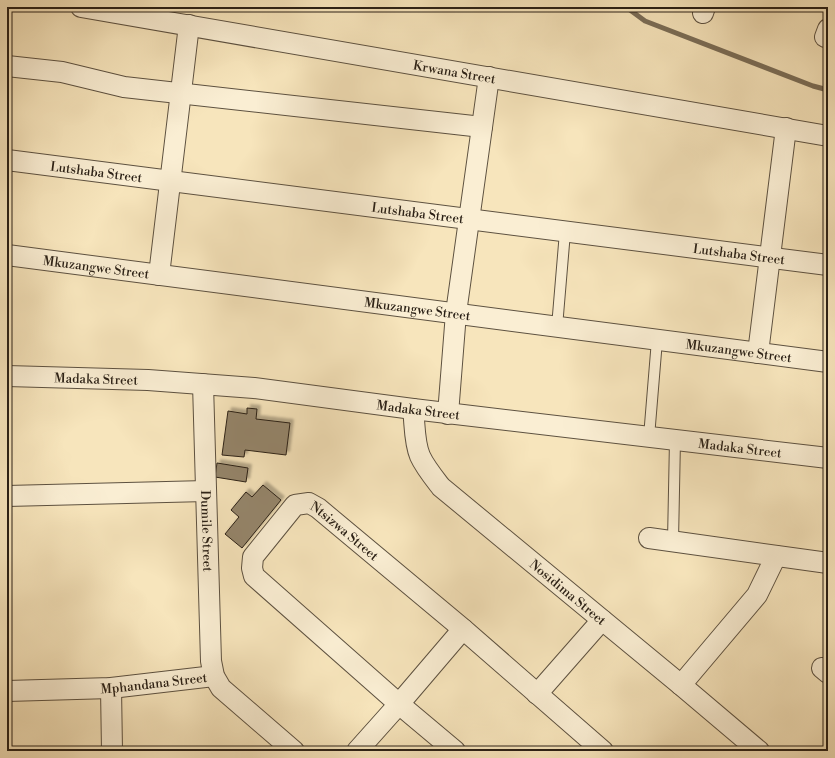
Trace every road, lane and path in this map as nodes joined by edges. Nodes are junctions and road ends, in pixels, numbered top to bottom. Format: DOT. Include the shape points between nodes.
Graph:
graph roads {
  1 [pos="80,7"];
  2 [pos="189,25"];
  3 [pos="7,66"];
  4 [pos="489,77"];
  5 [pos="181,93"];
  6 [pos="482,127"];
  7 [pos="786,128"];
  8 [pos="828,136"];
  9 [pos="7,160"];
  10 [pos="170,181"];
  11 [pos="470,220"];
  12 [pos="565,232"];
  13 [pos="7,255"];
  14 [pos="769,258"];
  15 [pos="828,265"];
  16 [pos="159,274"];
  17 [pos="456,313"];
  18 [pos="557,327"];
  19 [pos="657,340"];
  20 [pos="758,353"];
  21 [pos="828,362"];
  22 [pos="7,376"];
  23 [pos="203,384"];
  24 [pos="413,409"];
  25 [pos="448,414"];
  26 [pos="649,437"];
  27 [pos="675,440"];
  28 [pos="828,458"];
  29 [pos="206,491"];
  30 [pos="7,496"];
  31 [pos="649,538"];
  32 [pos="673,542"];
  33 [pos="776,556"];
  34 [pos="828,564"];
  35 [pos="602,620"];
  36 [pos="463,629"];
  37 [pos="214,676"];
  38 [pos="681,685"];
  39 [pos="111,688"];
  40 [pos="7,691"];
  41 [pos="537,694"];
  42 [pos="399,704"];
  43 [pos="112,751"];
  44 [pos="294,751"];
  45 [pos="357,751"];
  46 [pos="455,751"];
  47 [pos="603,751"];
  48 [pos="759,751"];
  1 -- 2 [label="street, Krwana Street"];
  2 -- 4 [label="street, Krwana Street"];
  2 -- 5 [label="street"];
  3 -- 5 [label="street" via="62,72 124,87"];
  4 -- 6 [label="street"];
  4 -- 7 [label="street, Krwana Street"];
  5 -- 6 [label="street"];
  5 -- 10 [label="street"];
  6 -- 11 [label="street"];
  7 -- 8 [label="street, Krwana Street"];
  7 -- 14 [label="street"];
  9 -- 10 [label="street, Lutshaba Street"];
  10 -- 11 [label="street, Lutshaba Street"];
  10 -- 16 [label="street"];
  11 -- 12 [label="street, Lutshaba Street"];
  11 -- 17 [label="street"];
  12 -- 14 [label="street, Lutshaba Street"];
  12 -- 18 [label="lane"];
  13 -- 16 [label="street, Mkuzangwe Street"];
  14 -- 15 [label="street, Lutshaba Street"];
  14 -- 20 [label="street"];
  16 -- 17 [label="street, Mkuzangwe Street"];
  17 -- 18 [label="street, Mkuzangwe Street"];
  17 -- 25 [label="street"];
  18 -- 19 [label="street, Mkuzangwe Street"];
  19 -- 20 [label="street, Mkuzangwe Street"];
  19 -- 26 [label="lane"];
  20 -- 21 [label="street, Mkuzangwe Street"];
  22 -- 23 [label="street, Madaka Street"];
  23 -- 24 [label="street, Madaka Street" via="254,388"];
  23 -- 29 [label="street, Dumile Street"];
  24 -- 25 [label="street, Madaka Street"];
  24 -- 35 [label="street, Nosidima Street" via="420,456 441,487"];
  25 -- 26 [label="street, Madaka Street"];
  26 -- 27 [label="street, Madaka Street"];
  27 -- 28 [label="street, Madaka Street"];
  27 -- 32 [label="lane"];
  29 -- 30 [label="street"];
  29 -- 37 [label="street, Dumile Street" via="211,661"];
  31 -- 32 [label="street"];
  32 -- 33 [label="street"];
  33 -- 34 [label="street"];
  33 -- 38 [label="street" via="757,595"];
  35 -- 38 [label="street, Nosidima Street"];
  35 -- 41 [label="street"];
  36 -- 41 [label="street, Ntsizwa Street"];
  36 -- 42 [label="street"];
  36 -- 42 [label="street, Ntsizwa Street" via="314,506 304,503 291,509 253,557 254,576"];
  37 -- 39 [label="street, Mphandana Street"];
  37 -- 44 [label="street, Mphandana Street" via="221,688"];
  38 -- 48 [label="street, Nosidima Street"];
  39 -- 40 [label="street, Mphandana Street"];
  39 -- 43 [label="street"];
  41 -- 47 [label="street, Ntsizwa Street"];
  42 -- 45 [label="street"];
  42 -- 46 [label="street, Ntsizwa Street"];
}
